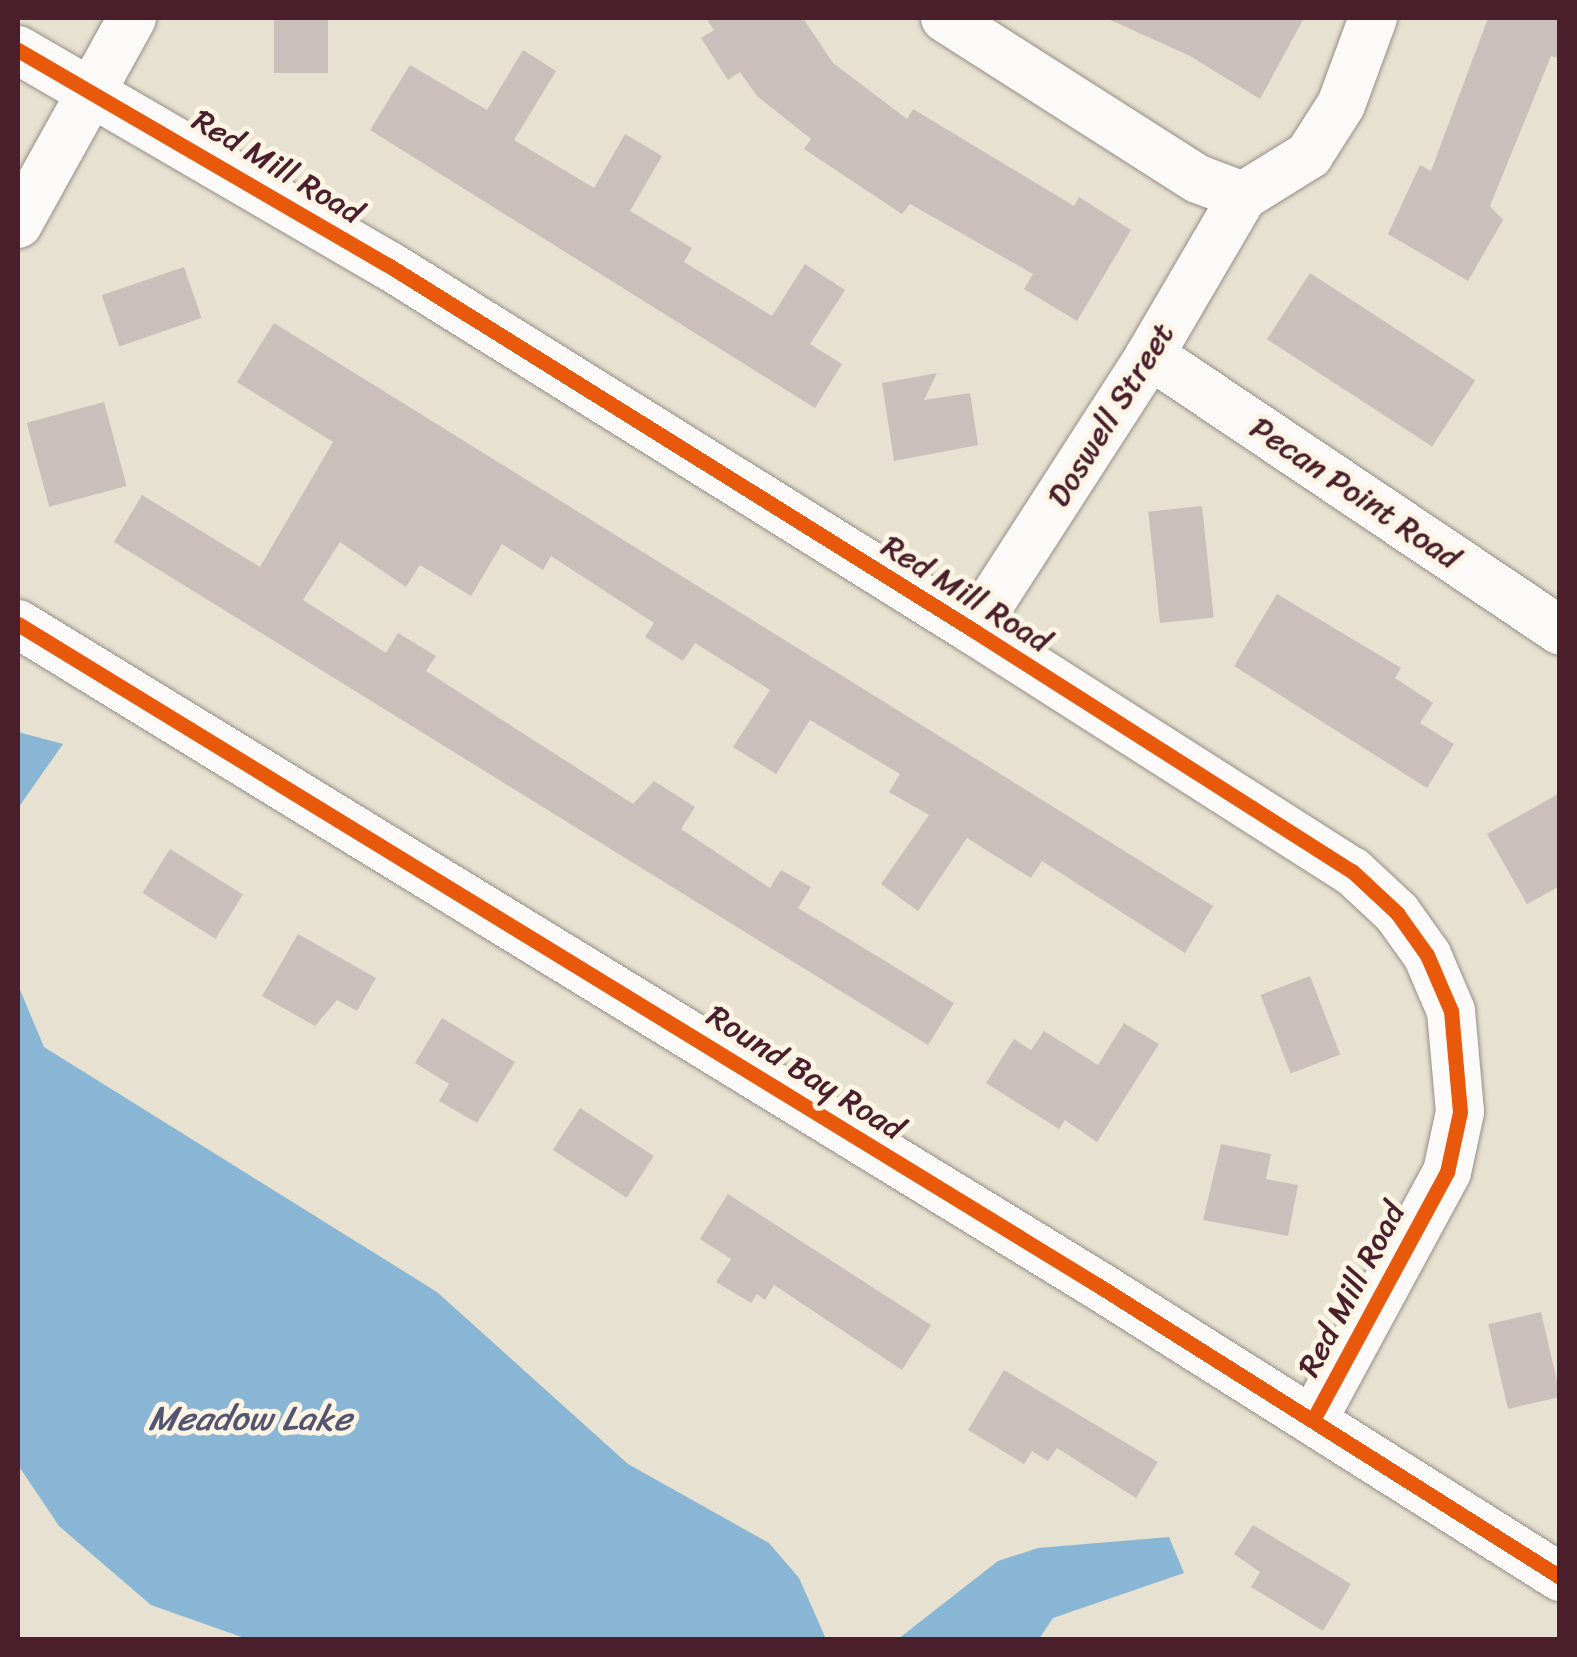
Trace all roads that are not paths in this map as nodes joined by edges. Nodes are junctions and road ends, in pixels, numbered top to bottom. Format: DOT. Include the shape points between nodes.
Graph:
graph roads {
  1 [pos="132,18"];
  2 [pos="945,18"];
  3 [pos="1373,18"];
  4 [pos="18,50"];
  5 [pos="92,90"];
  6 [pos="1243,196"];
  7 [pos="18,224"];
  8 [pos="1150,356"];
  9 [pos="18,624"];
  10 [pos="973,630"];
  11 [pos="1560,630"];
  12 [pos="1313,1420"];
  13 [pos="1560,1577"];
  1 -- 5 [label="street"];
  2 -- 6 [label="street" via="1198,179"];
  3 -- 6 [label="street, Doswell Street" via="1341,105 1309,155"];
  4 -- 5 [label="street, Red Mill Road"];
  5 -- 7 [label="street"];
  5 -- 10 [label="street, Red Mill Road" via="388,265"];
  6 -- 8 [label="street, Doswell Street"];
  8 -- 10 [label="street, Doswell Street"];
  8 -- 11 [label="street, Pecan Point Road"];
  9 -- 12 [label="street, Round Bay Road"];
  10 -- 12 [label="street, Red Mill Road" via="1352,871 1397,913 1427,954 1451,1011 1460,1061 1460,1112 1447,1172"];
  12 -- 13 [label="street, Round Bay Road"];
}
